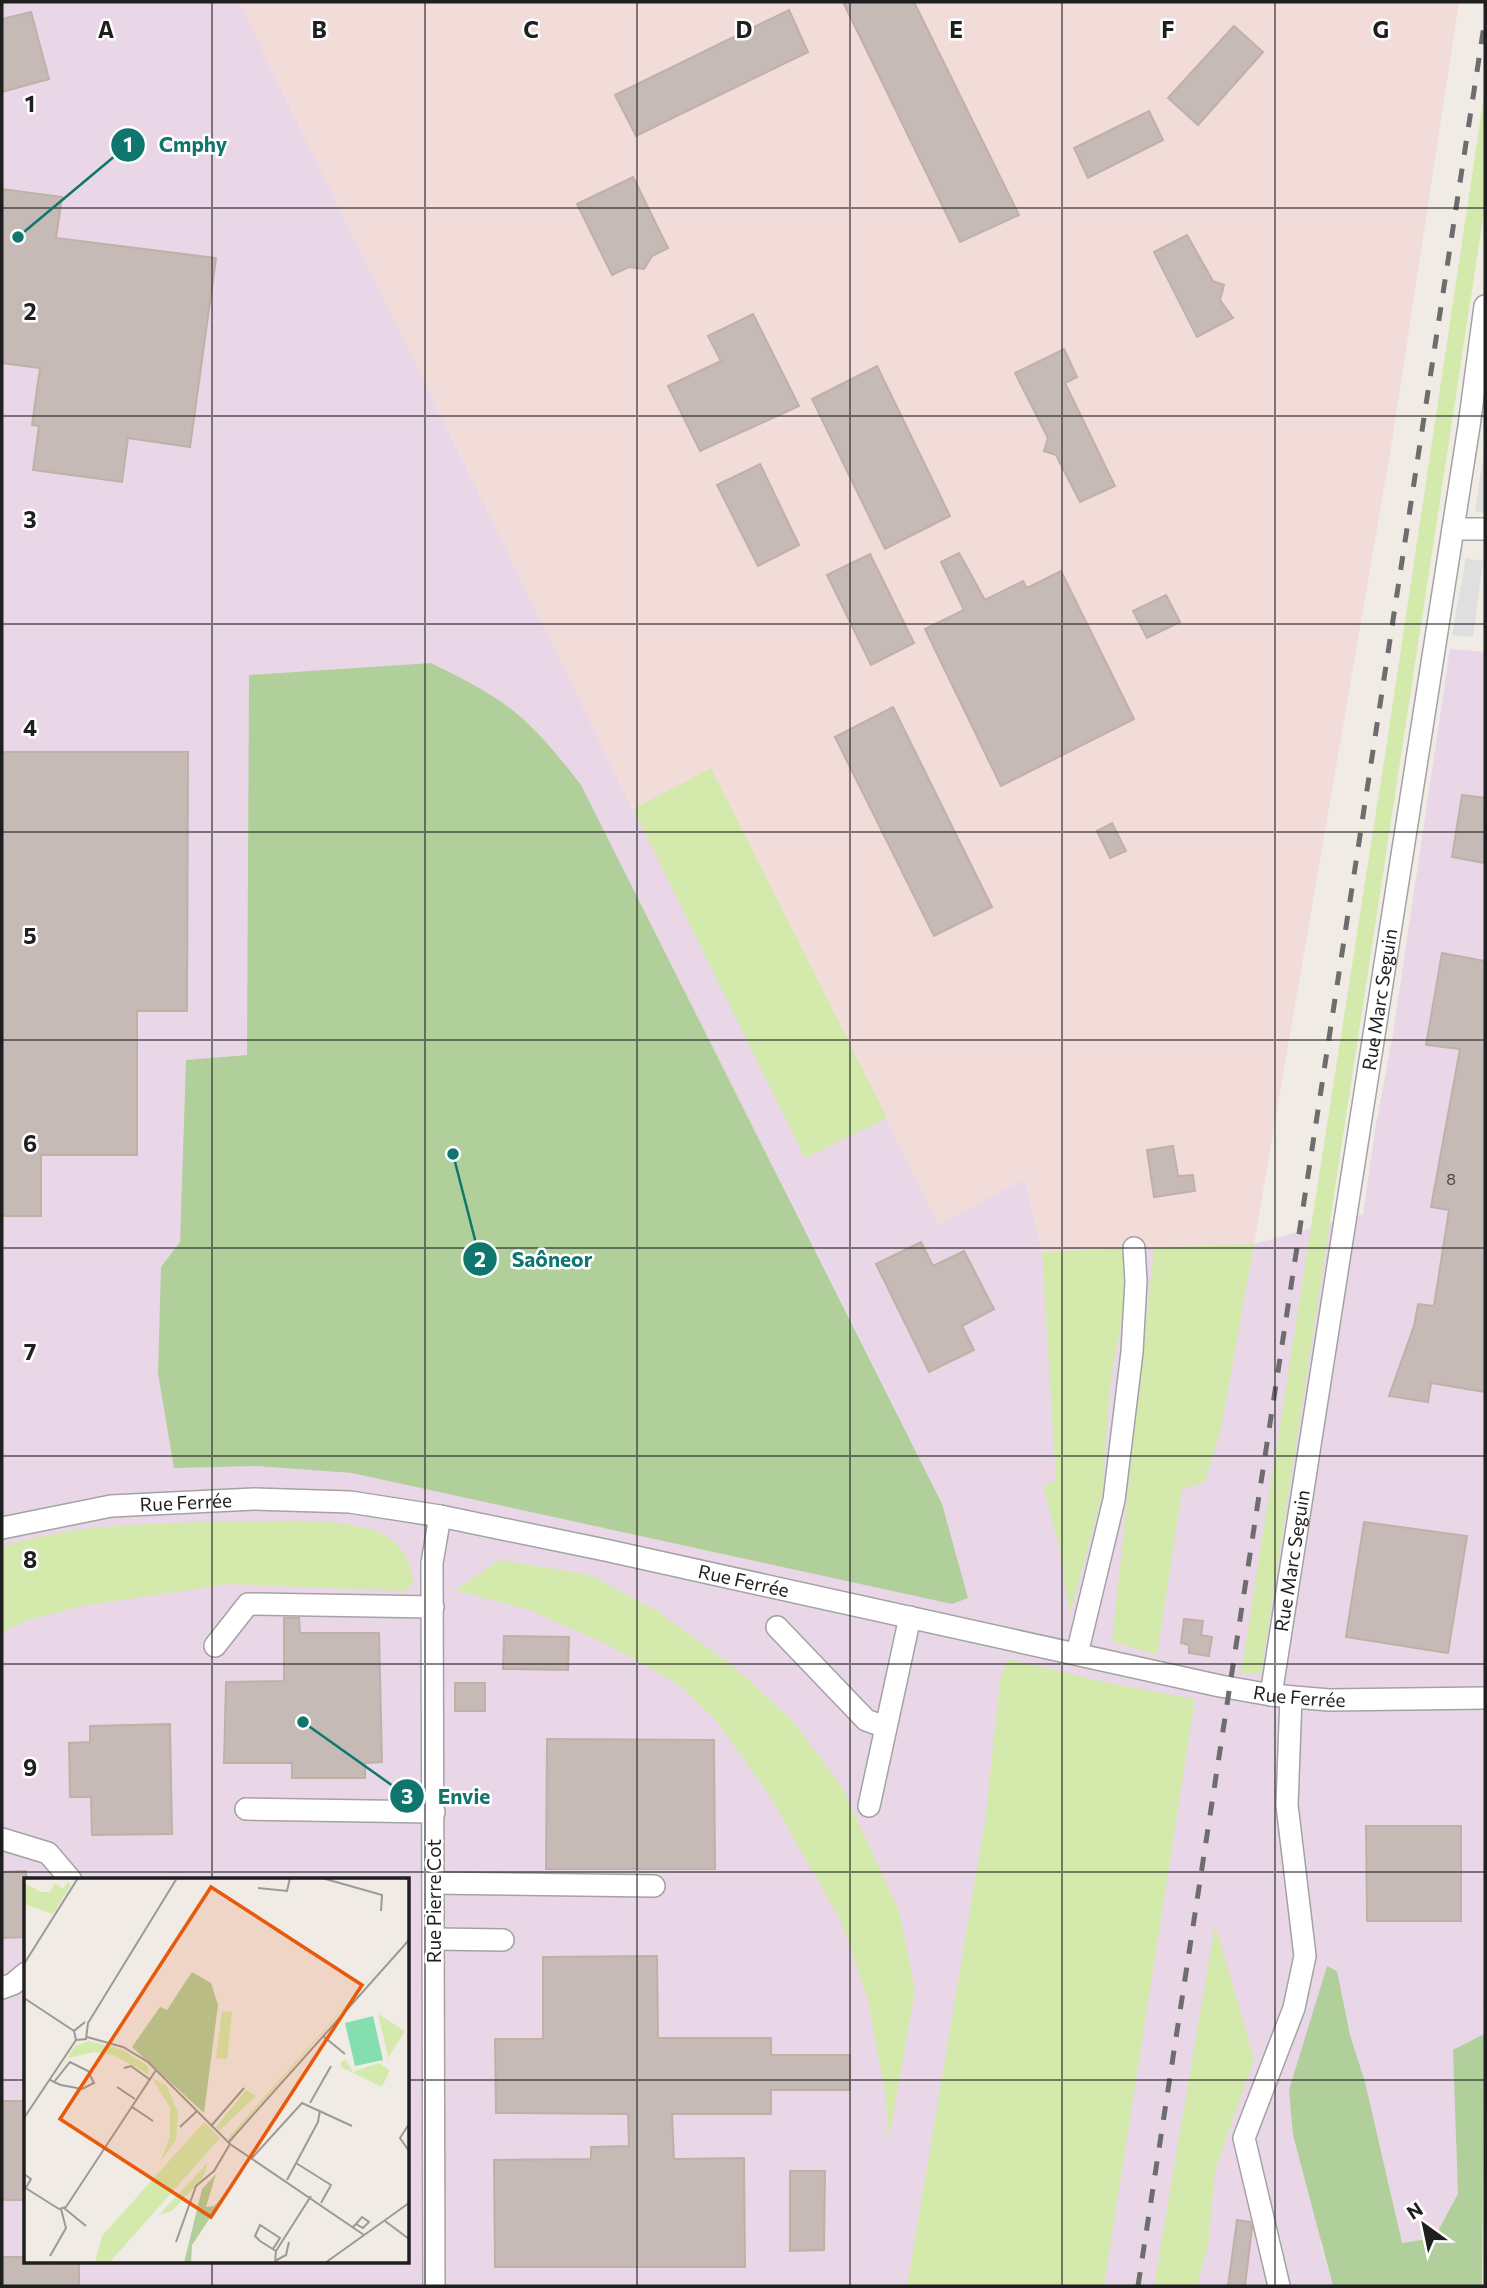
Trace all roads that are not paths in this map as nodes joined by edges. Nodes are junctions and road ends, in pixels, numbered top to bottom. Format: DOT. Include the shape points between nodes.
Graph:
graph roads {
  1 [pos="1485,306"];
  2 [pos="1452,529"];
  3 [pos="1485,529"];
  4 [pos="1135,1248"];
  5 [pos="440,1516"];
  6 [pos="2,1528"];
  7 [pos="433,1607"];
  8 [pos="910,1617"];
  9 [pos="777,1627"];
  10 [pos="215,1646"];
  11 [pos="1077,1654"];
  12 [pos="1281,1696"];
  13 [pos="1485,1699"];
  14 [pos="885,1727"];
  15 [pos="869,1806"];
  16 [pos="246,1809"];
  17 [pos="434,1812"];
  18 [pos="2,1839"];
  19 [pos="69,1878"];
  20 [pos="433,1883"];
  21 [pos="654,1886"];
  22 [pos="434,1940"];
  23 [pos="503,1940"];
  24 [pos="24,1975"];
  25 [pos="2,1988"];
  26 [pos="434,2286"];
  27 [pos="1279,2286"];
  1 -- 2 [label="street, Rue Marc Seguin"];
  2 -- 3 [label="street"];
  2 -- 12 [label="street, Rue Marc Seguin"];
  4 -- 11 [label="street" via="1132,1352 1114,1500"];
  5 -- 6 [label="street, Rue Ferrée" via="350,1502 254,1499 111,1506"];
  5 -- 7 [label="street, Rue Pierre Cot" via="432,1563"];
  5 -- 8 [label="street, Rue Ferrée"];
  7 -- 10 [label="street" via="248,1604"];
  7 -- 17 [label="street, Rue Pierre Cot"];
  8 -- 11 [label="street, Rue Ferrée"];
  8 -- 14 [label="street"];
  9 -- 14 [label="street" via="866,1720"];
  11 -- 12 [label="street, Rue Ferrée"];
  12 -- 13 [label="street, Rue Ferrée"];
  12 -- 27 [label="street, Rue Marc Seguin" via="1287,1805 1305,1956 1294,2008 1244,2138"];
  14 -- 15 [label="street"];
  16 -- 17 [label="street"];
  17 -- 20 [label="street, Rue Pierre Cot"];
  18 -- 19 [label="street" via="48,1853"];
  20 -- 21 [label="street"];
  20 -- 22 [label="street, Rue Pierre Cot"];
  22 -- 23 [label="street"];
  22 -- 26 [label="street, Rue Pierre Cot"];
  24 -- 25 [label="street"];
}
